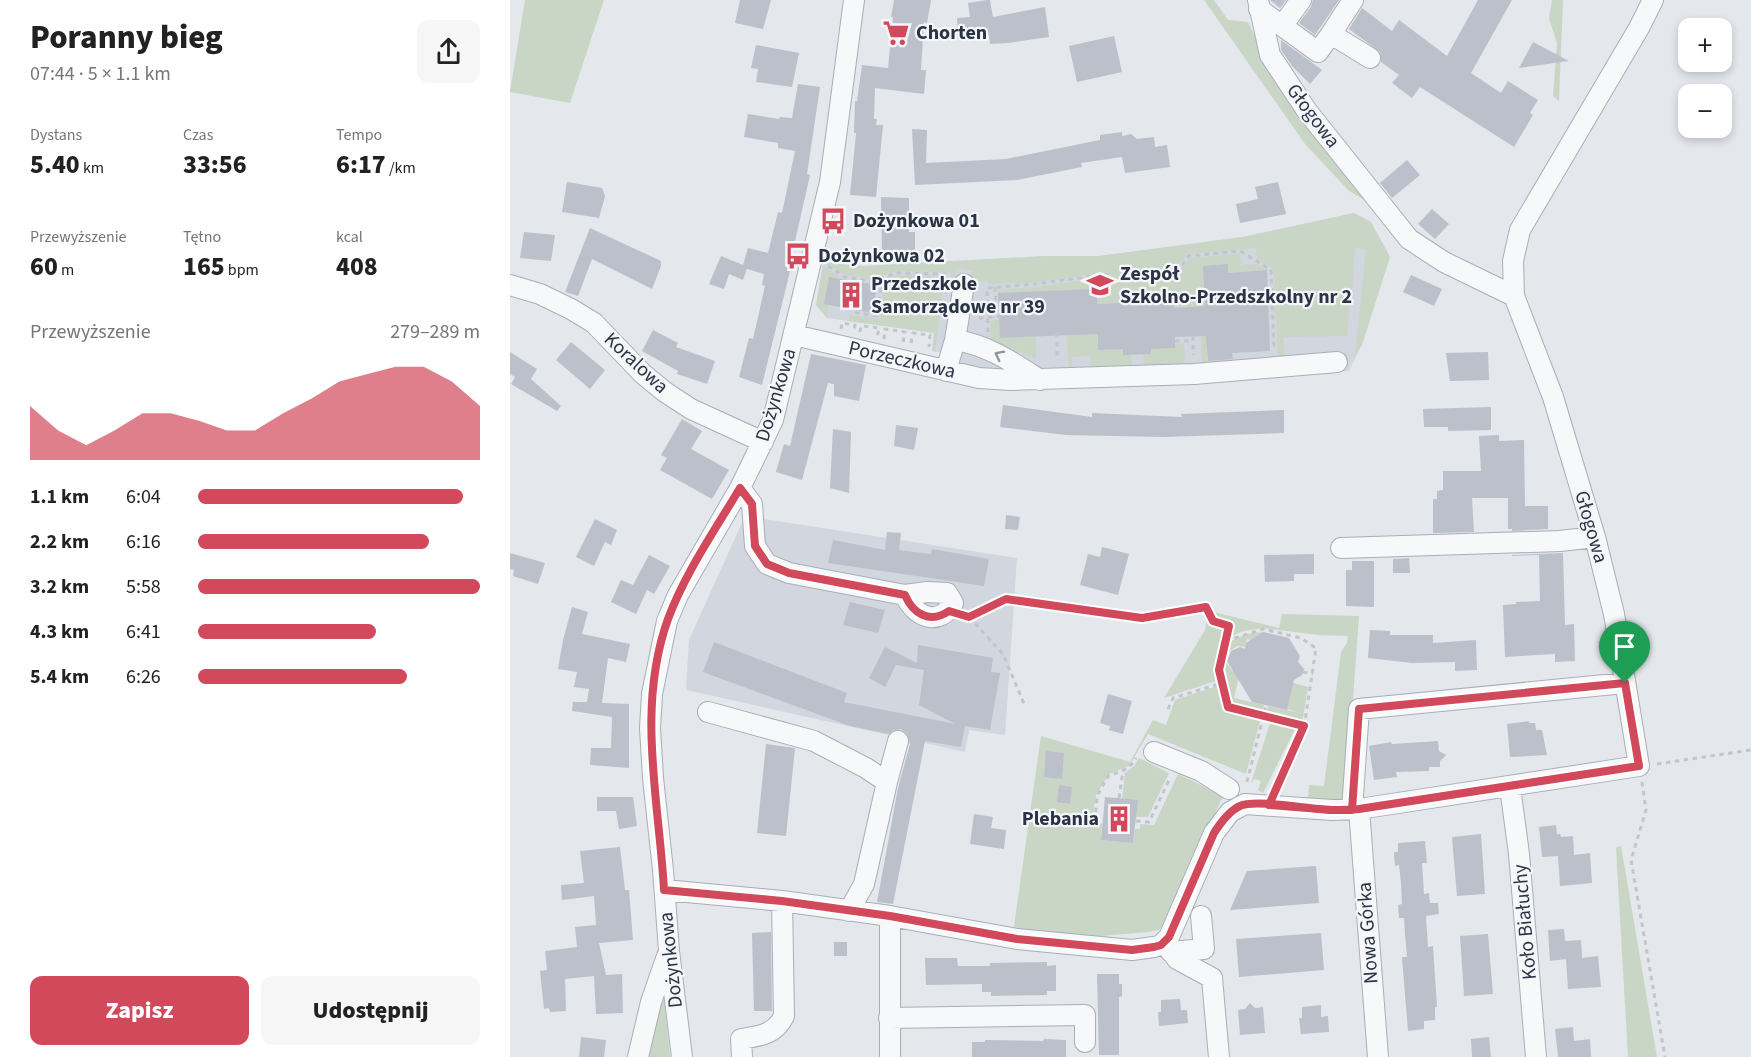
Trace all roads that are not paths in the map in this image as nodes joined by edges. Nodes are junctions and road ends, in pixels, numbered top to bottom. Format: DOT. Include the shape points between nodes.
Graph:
graph roads {
  1 [pos="854,0"];
  2 [pos="1301,0"];
  3 [pos="1353,0"];
  4 [pos="1653,0"];
  5 [pos="1259,5"];
  6 [pos="1282,26"];
  7 [pos="1331,34"];
  8 [pos="1370,58"];
  9 [pos="964,284"];
  10 [pos="510,285"];
  11 [pos="1514,296"];
  12 [pos="794,335"];
  13 [pos="955,340"];
  14 [pos="1337,362"];
  15 [pos="946,370"];
  16 [pos="1040,380"];
  17 [pos="764,442"];
  18 [pos="740,488"];
  19 [pos="1595,537"];
  20 [pos="1341,548"];
  21 [pos="949,611"];
  22 [pos="1625,683"];
  23 [pos="708,712"];
  24 [pos="898,741"];
  25 [pos="1154,752"];
  26 [pos="887,782"];
  27 [pos="1238,785"];
  28 [pos="1510,787"];
  29 [pos="1355,810"];
  30 [pos="664,890"];
  31 [pos="782,901"];
  32 [pos="849,911"];
  33 [pos="890,916"];
  34 [pos="1201,916"];
  35 [pos="1168,947"];
  36 [pos="669,951"];
  37 [pos="889,1018"];
  38 [pos="1085,1042"];
  39 [pos="638,1057"];
  40 [pos="682,1057"];
  41 [pos="742,1057"];
  42 [pos="890,1057"];
  43 [pos="1219,1057"];
  44 [pos="1378,1057"];
  45 [pos="1536,1057"];
  1 -- 12 [label="street, Dożynkowa" via="830,182"];
  2 -- 6 [label="street"];
  3 -- 7 [label="street"];
  4 -- 11 [label="street, Głogowa" via="1520,230 1513,261"];
  5 -- 6 [label="street"];
  5 -- 11 [label="street, Głogowa" via="1270,55 1306,111 1409,239 1444,262"];
  6 -- 7 [label="street" via="1318,52"];
  7 -- 8 [label="street"];
  9 -- 13 [label="street"];
  10 -- 17 [label="street, Koralowa" via="540,294 594,323 665,392 691,409"];
  11 -- 19 [label="street, Głogowa" via="1553,397"];
  12 -- 15 [label="street, Porzeczkowa"];
  12 -- 17 [label="street, Dożynkowa"];
  13 -- 15 [label="street"];
  16 -- 13 [label="street, one-way" via="976,344"];
  14 -- 16 [label="street, Porzeczkowa" via="1194,374"];
  15 -- 16 [label="street, Porzeczkowa" via="979,378"];
  17 -- 18 [label="street, Dożynkowa"];
  18 -- 21 [label="street" via="752,504 755,546 767,564 789,573 905,595 947,593 953,603"];
  18 -- 30 [label="street, Dożynkowa" via="678,595 658,659 650,728"];
  19 -- 20 [label="street"];
  19 -- 22 [label="street, Głogowa" via="1614,614"];
  22 -- 28 [label="street, Głogowa" via="1639,766"];
  22 -- 29 [label="street, Nowa Górka" via="1359,709"];
  23 -- 26 [label="street" via="814,741"];
  24 -- 26 [label="street"];
  25 -- 27 [label="street"];
  26 -- 32 [label="street" via="864,884"];
  28 -- 29 [label="street"];
  28 -- 45 [label="street, Koło Białuchy"];
  29 -- 35 [label="street" via="1238,806 1214,833"];
  29 -- 44 [label="street, Nowa Górka"];
  30 -- 31 [label="street"];
  30 -- 36 [label="street, Dożynkowa"];
  31 -- 32 [label="street"];
  31 -- 41 [label="street" via="783,1016 777,1028 767,1034 741,1039"];
  32 -- 33 [label="street"];
  33 -- 35 [label="street" via="1017,939 1132,950"];
  33 -- 37 [label="street"];
  34 -- 35 [label="street" via="1203,950"];
  35 -- 43 [label="street" via="1177,959 1212,978"];
  36 -- 39 [label="street"];
  36 -- 40 [label="street, Dożynkowa"];
  37 -- 38 [label="street" via="1085,1016"];
  37 -- 42 [label="street"];
}
